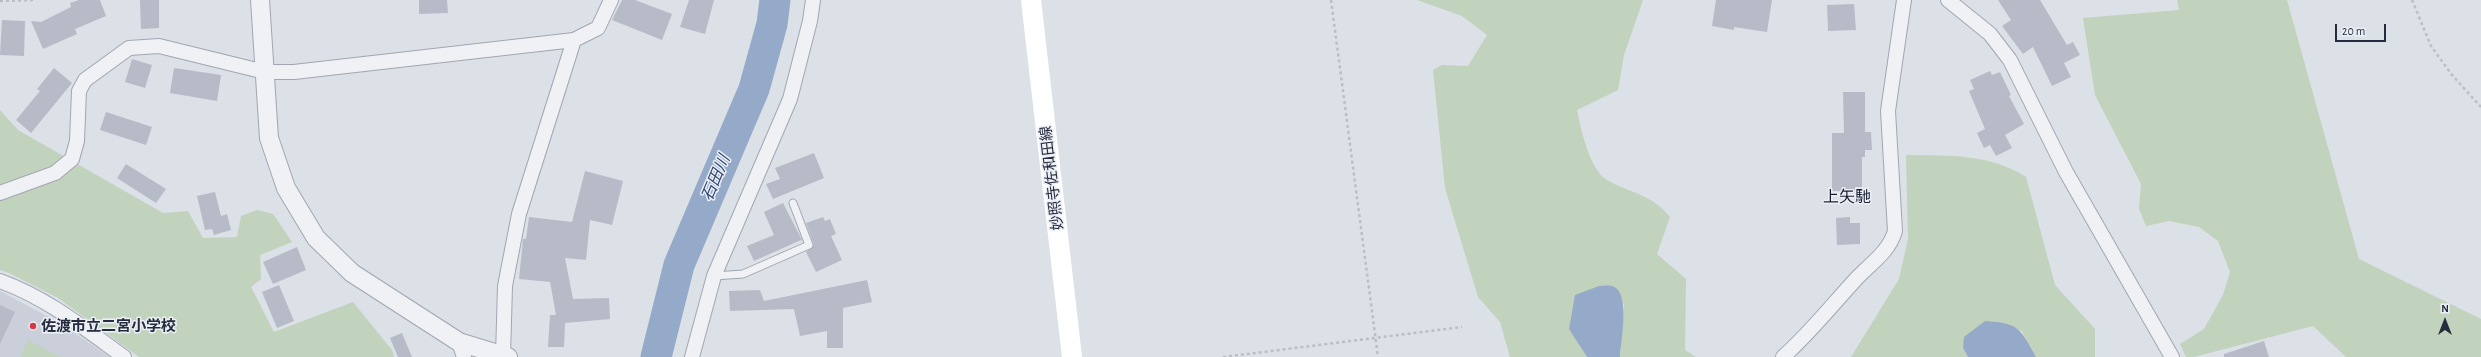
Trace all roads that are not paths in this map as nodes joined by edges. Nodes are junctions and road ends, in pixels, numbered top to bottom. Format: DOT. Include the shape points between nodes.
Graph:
graph roads {
  1 [pos="260,0"];
  2 [pos="611,0"];
  3 [pos="813,0"];
  4 [pos="1031,0"];
  5 [pos="1904,0"];
  6 [pos="1948,0"];
  7 [pos="574,40"];
  8 [pos="265,72"];
  9 [pos="0,193"];
  10 [pos="793,203"];
  11 [pos="714,276"];
  12 [pos="0,281"];
  13 [pos="462,349"];
  14 [pos="506,356"];
  15 [pos="124,357"];
  16 [pos="692,357"];
  17 [pos="1072,357"];
  18 [pos="1783,357"];
  19 [pos="2172,357"];
  1 -- 8 [label="street"];
  2 -- 7 [label="street" via="598,28"];
  3 -- 11 [label="street" via="790,99"];
  4 -- 17 [label="main road, 妙照寺佐和田線"];
  5 -- 18 [label="street" via="1888,111 1895,231 1891,244 1856,278 1807,335"];
  6 -- 19 [label="street" via="1990,34 2010,60 2066,172"];
  7 -- 8 [label="street" via="294,72"];
  7 -- 14 [label="street" via="519,214 505,286"];
  8 -- 9 [label="street" via="160,46 129,48 85,80 79,91 77,141 72,159 55,173"];
  8 -- 13 [label="street" via="269,138 286,188 316,238 352,273"];
  10 -- 11 [label="lane" via="809,245 743,274"];
  11 -- 16 [label="street"];
  12 -- 15 [label="street" via="28,291 56,308"];
  13 -- 14 [label="street"];
}
